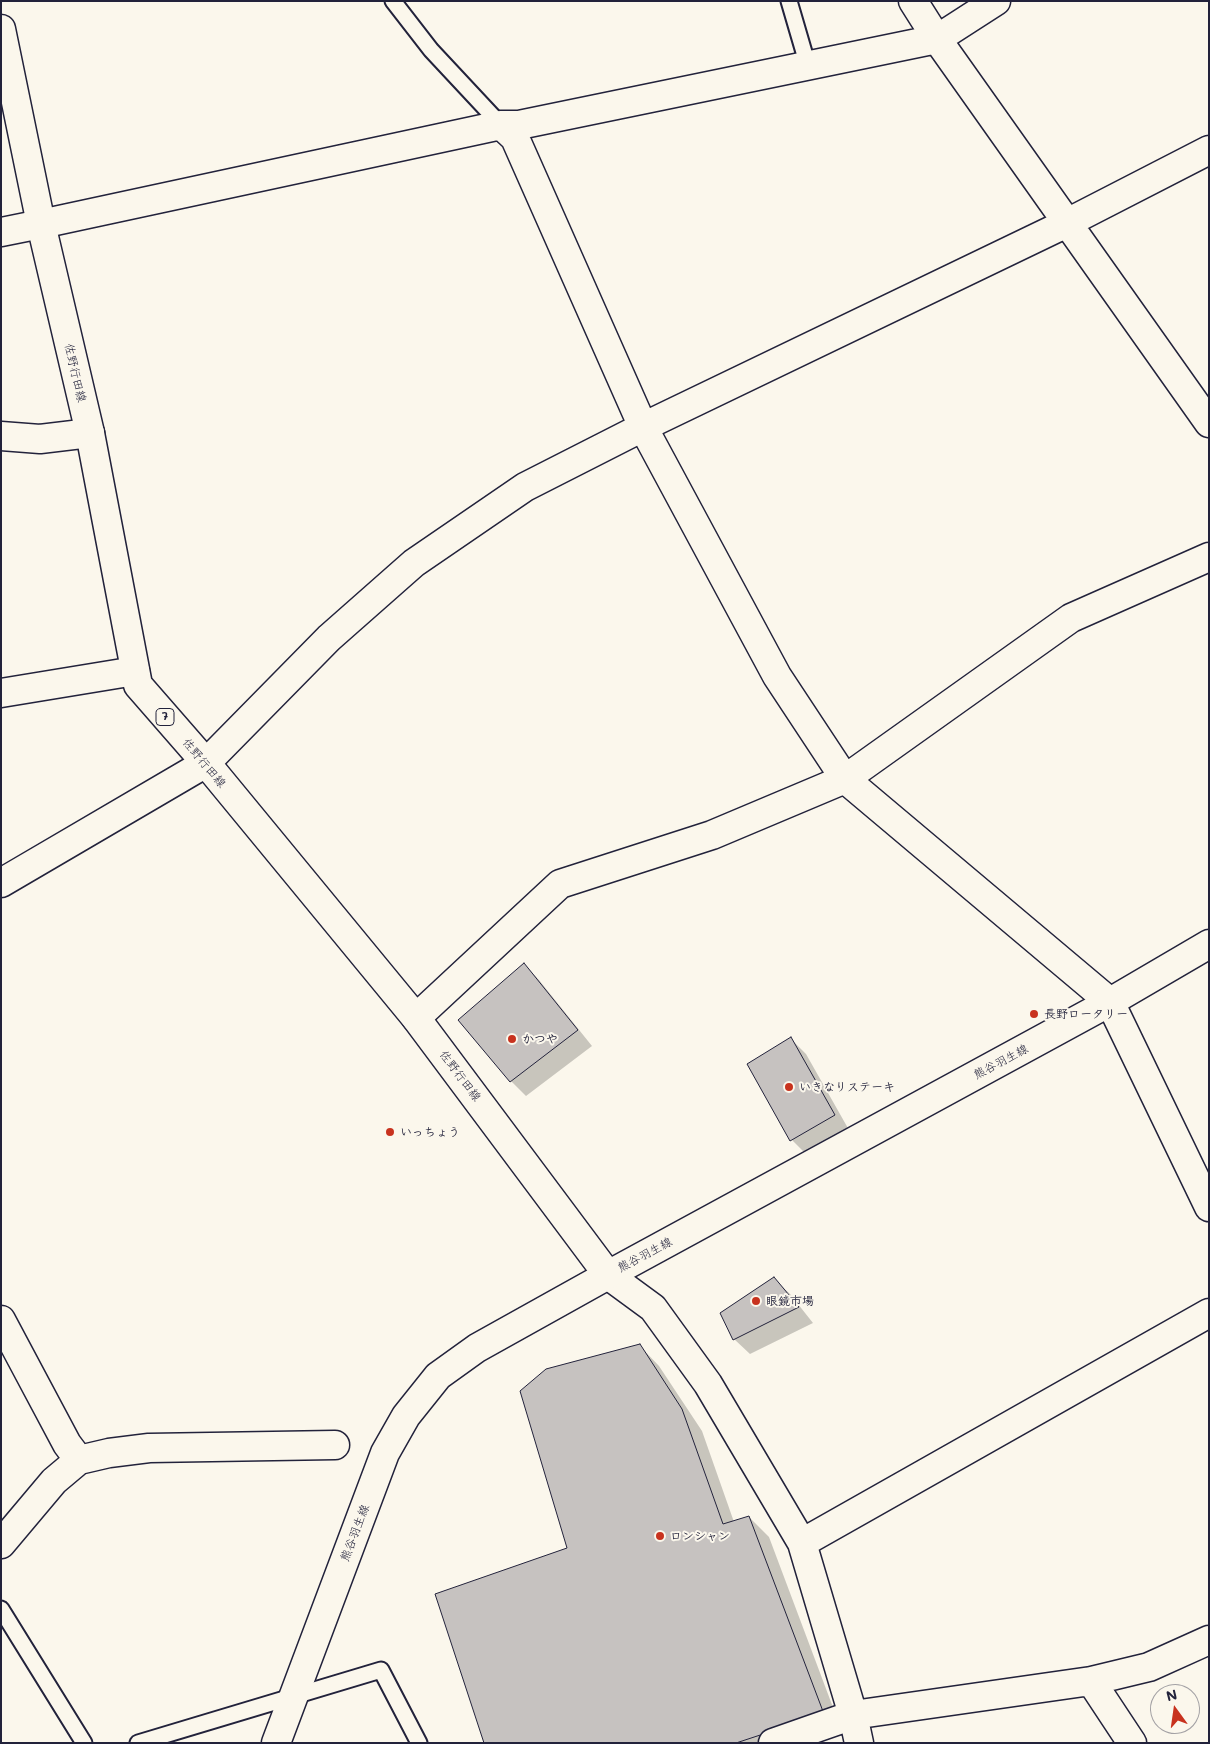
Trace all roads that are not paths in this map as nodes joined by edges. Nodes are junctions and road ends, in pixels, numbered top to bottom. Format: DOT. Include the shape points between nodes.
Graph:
graph roads {
  1 [pos="394,1"];
  2 [pos="789,1"];
  3 [pos="913,1"];
  4 [pos="996,1"];
  5 [pos="1,29"];
  6 [pos="937,39"];
  7 [pos="808,66"];
  8 [pos="501,125"];
  9 [pos="1209,150"];
  10 [pos="1067,223"];
  11 [pos="41,224"];
  12 [pos="1,232"];
  13 [pos="1209,423"];
  14 [pos="643,427"];
  15 [pos="90,433"];
  16 [pos="1,436"];
  17 [pos="1209,557"];
  18 [pos="134,671"];
  19 [pos="1,693"];
  20 [pos="206,764"];
  21 [pos="845,780"];
  22 [pos="1,883"];
  23 [pos="1209,944"];
  24 [pos="1110,1002"];
  25 [pos="416,1018"];
  26 [pos="1209,1207"];
  27 [pos="608,1274"];
  28 [pos="1209,1313"];
  29 [pos="1,1320"];
  30 [pos="335,1445"];
  31 [pos="79,1460"];
  32 [pos="802,1543"];
  33 [pos="1,1544"];
  34 [pos="1,1609"];
  35 [pos="1209,1640"];
  36 [pos="1091,1681"];
  37 [pos="294,1695"];
  38 [pos="853,1715"];
  39 [pos="84,1743"];
  40 [pos="138,1743"];
  41 [pos="276,1743"];
  42 [pos="419,1743"];
  43 [pos="773,1743"];
  44 [pos="859,1743"];
  45 [pos="1132,1743"];
  1 -- 8 [label="lane" via="431,50"];
  2 -- 7 [label="lane"];
  3 -- 6 [label="street"];
  4 -- 6 [label="street"];
  5 -- 11 [label="street, 佐野行田線 / 7"];
  6 -- 7 [label="street"];
  6 -- 10 [label="street"];
  7 -- 8 [label="street" via="520,125"];
  8 -- 11 [label="street"];
  8 -- 14 [label="street" via="515,138"];
  9 -- 10 [label="street"];
  10 -- 13 [label="street"];
  10 -- 14 [label="street"];
  11 -- 12 [label="street"];
  11 -- 15 [label="street, 佐野行田線 / 7"];
  14 -- 20 [label="street" via="525,487 414,563 330,638"];
  14 -- 21 [label="street" via="777,676"];
  15 -- 16 [label="street" via="40,439"];
  15 -- 18 [label="street, 佐野行田線 / 7"];
  17 -- 21 [label="street" via="1072,618"];
  18 -- 19 [label="street"];
  18 -- 20 [label="street, 佐野行田線 / 7" via="138,685"];
  20 -- 22 [label="street"];
  20 -- 25 [label="street, 佐野行田線 / 7"];
  21 -- 24 [label="street"];
  21 -- 25 [label="street" via="712,834 560,884"];
  23 -- 24 [label="street, 熊谷羽生線"];
  24 -- 26 [label="street"];
  24 -- 27 [label="street, 熊谷羽生線"];
  25 -- 27 [label="street, 佐野行田線 / 7"];
  27 -- 32 [label="street, 佐野行田線" via="653,1308 708,1384"];
  27 -- 37 [label="street, 熊谷羽生線" via="477,1348 438,1376 406,1416 385,1453"];
  28 -- 32 [label="street"];
  29 -- 31 [label="street" via="67,1444"];
  30 -- 31 [label="street" via="149,1448 109,1452"];
  31 -- 33 [label="street" via="54,1481"];
  32 -- 38 [label="street, 佐野行田線"];
  34 -- 39 [label="lane"];
  35 -- 36 [label="street" via="1149,1667"];
  36 -- 38 [label="street"];
  36 -- 45 [label="street"];
  37 -- 40 [label="lane"];
  37 -- 41 [label="street, 熊谷羽生線"];
  37 -- 42 [label="lane" via="381,1670"];
  38 -- 43 [label="street"];
  38 -- 44 [label="street, 佐野行田線"];
}
